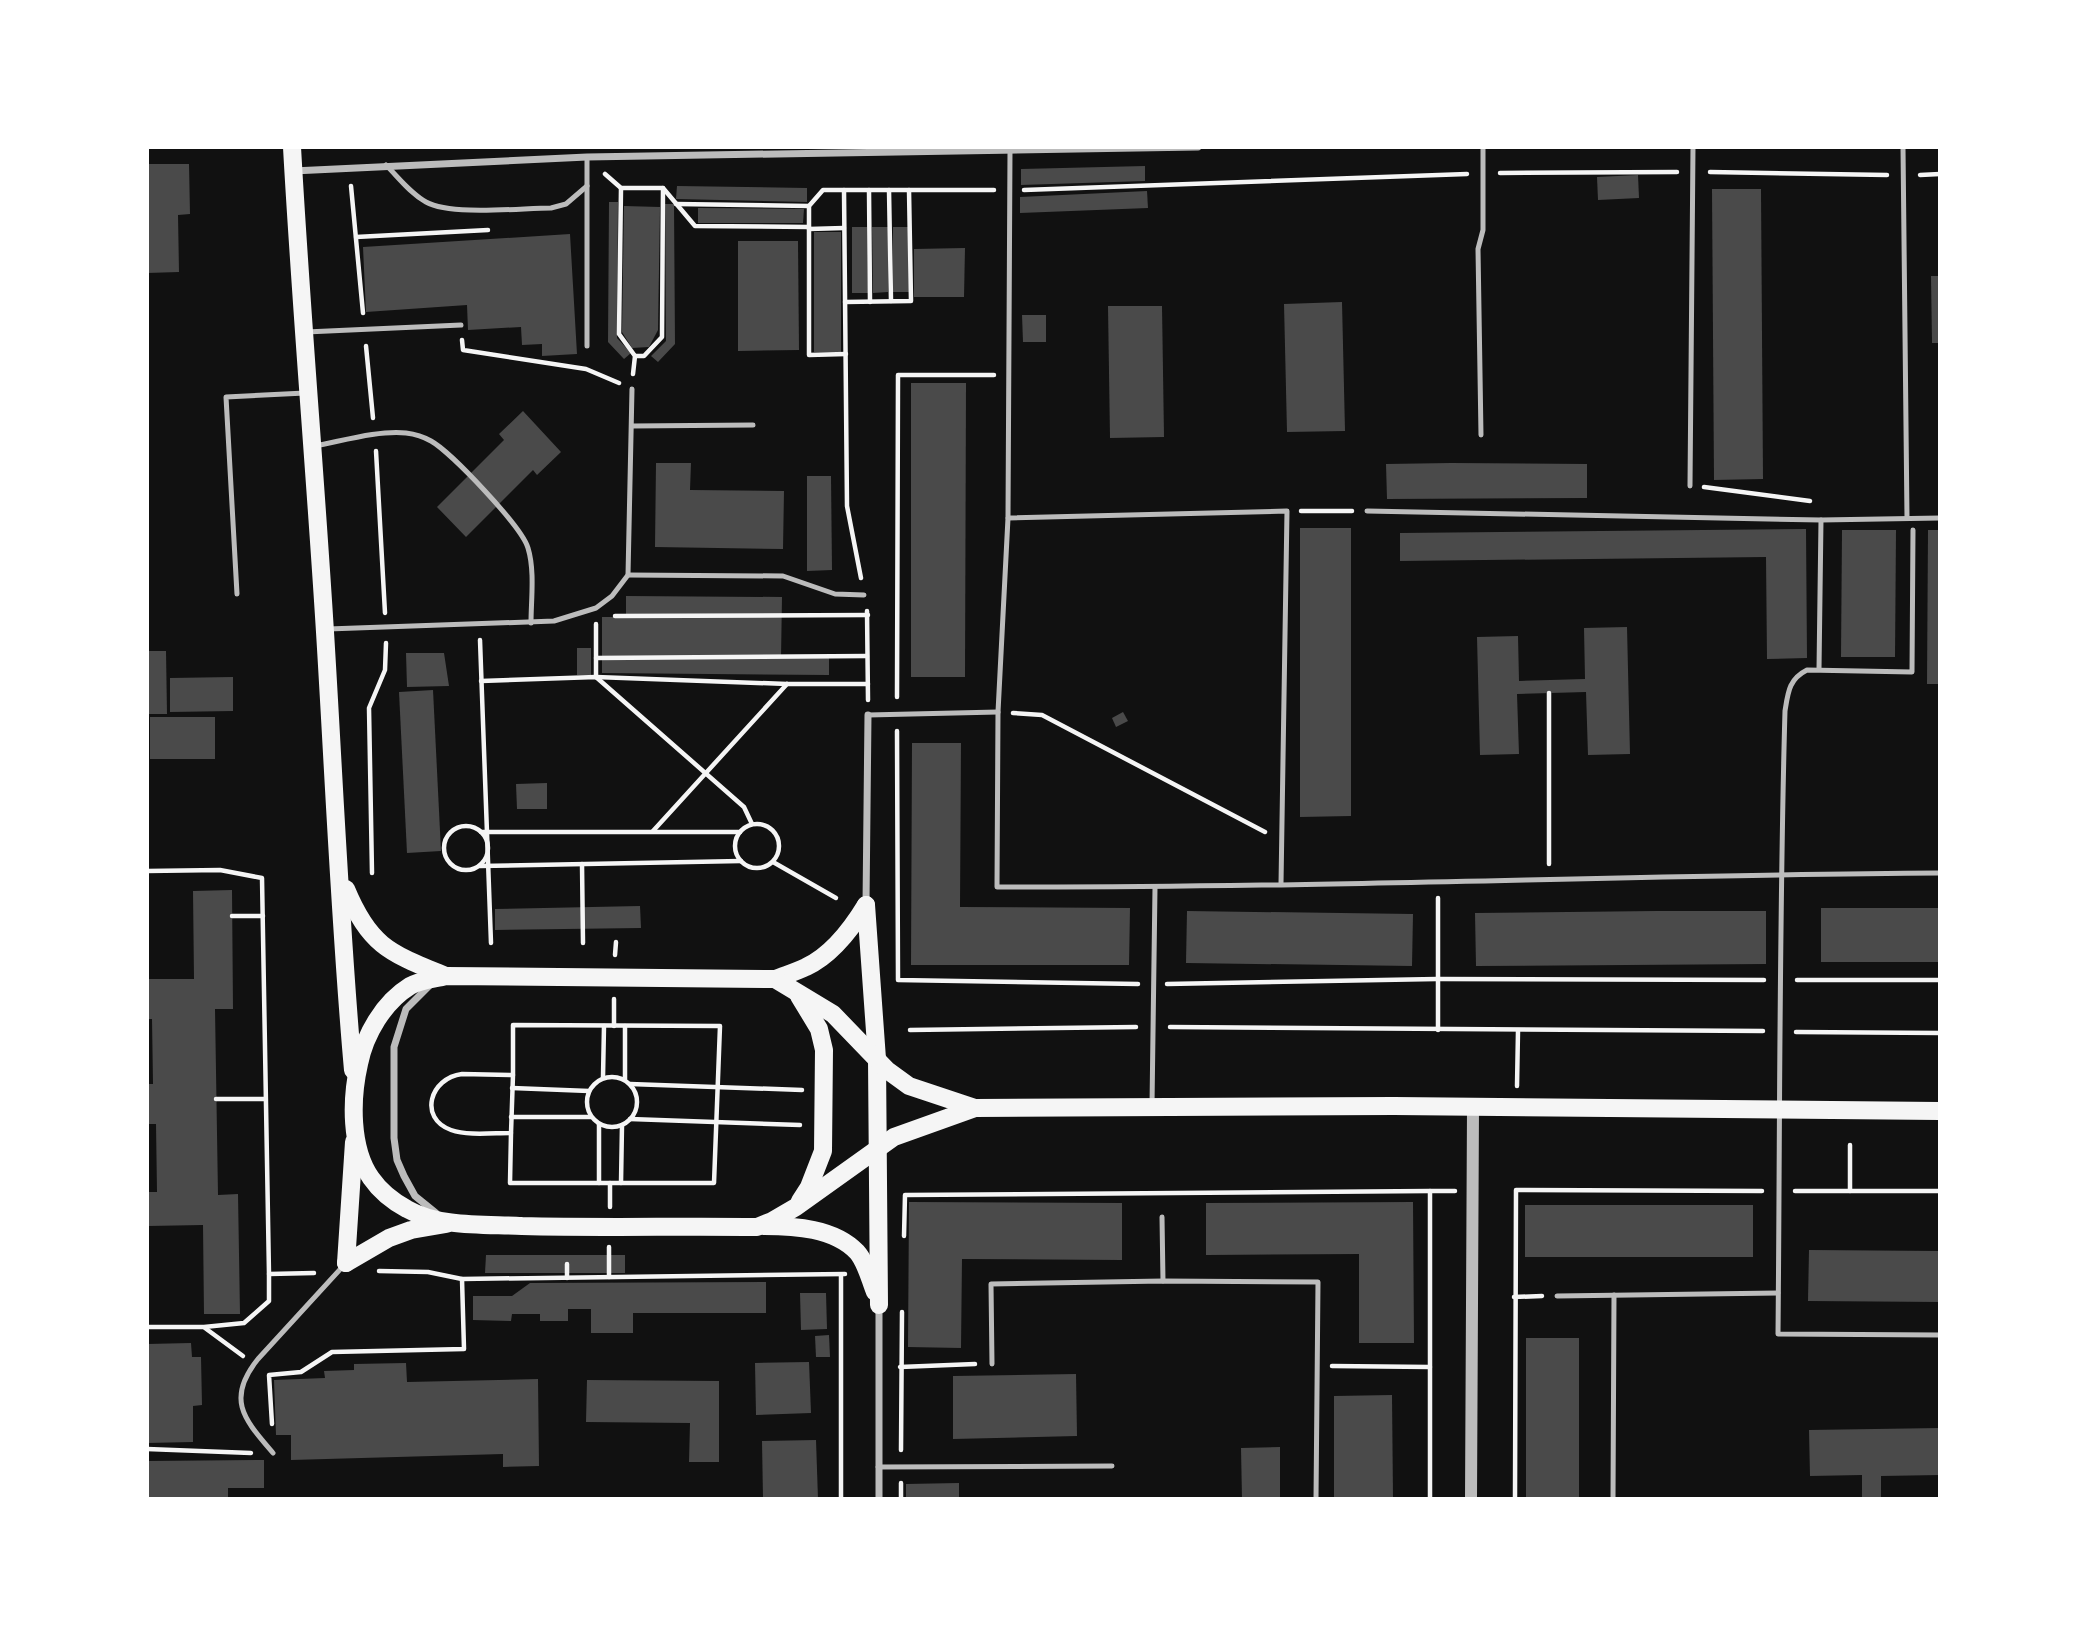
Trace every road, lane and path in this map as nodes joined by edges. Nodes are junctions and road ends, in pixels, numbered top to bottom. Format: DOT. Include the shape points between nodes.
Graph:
graph roads {
  1 [pos="292,147"];
  2 [pos="1198,147"];
  3 [pos="1483,147"];
  4 [pos="1693,147"];
  5 [pos="1903,147"];
  6 [pos="1010,151"];
  7 [pos="587,158"];
  8 [pos="386,165"];
  9 [pos="350,167"];
  10 [pos="293,170"];
  11 [pos="1692,172"];
  12 [pos="1483,173"];
  13 [pos="1940,174"];
  14 [pos="1904,175"];
  15 [pos="587,186"];
  16 [pos="621,188"];
  17 [pos="663,188"];
  18 [pos="844,190"];
  19 [pos="869,190"];
  20 [pos="890,190"];
  21 [pos="909,190"];
  22 [pos="1011,190"];
  23 [pos="676,204"];
  24 [pos="808,206"];
  25 [pos="809,228"];
  26 [pos="844,228"];
  27 [pos="492,229"];
  28 [pos="356,237"];
  29 [pos="845,302"];
  30 [pos="870,302"];
  31 [pos="891,302"];
  32 [pos="461,325"];
  33 [pos="364,328"];
  34 [pos="303,333"];
  35 [pos="587,346"];
  36 [pos="846,354"];
  37 [pos="635,356"];
  38 [pos="1010,375"];
  39 [pos="632,388"];
  40 [pos="308,393"];
  41 [pos="753,425"];
  42 [pos="632,426"];
  43 [pos="1481,435"];
  44 [pos="375,436"];
  45 [pos="313,446"];
  46 [pos="1690,486"];
  47 [pos="1821,502"];
  48 [pos="1287,511"];
  49 [pos="1367,511"];
  50 [pos="1008,518"];
  51 [pos="1907,518"];
  52 [pos="1940,518"];
  53 [pos="1821,520"];
  54 [pos="1913,530"];
  55 [pos="628,575"];
  56 [pos="384,593"];
  57 [pos="237,594"];
  58 [pos="864,595"];
  59 [pos="596,608"];
  60 [pos="868,615"];
  61 [pos="596,617"];
  62 [pos="531,623"];
  63 [pos="480,624"];
  64 [pos="386,626"];
  65 [pos="325,629"];
  66 [pos="867,656"];
  67 [pos="596,658"];
  68 [pos="1819,669"];
  69 [pos="596,677"];
  70 [pos="481,681"];
  71 [pos="787,684"];
  72 [pos="868,684"];
  73 [pos="1549,693"];
  74 [pos="998,712"];
  75 [pos="869,715"];
  76 [pos="897,715"];
  77 [pos="705,774"];
  78 [pos="752,824"];
  79 [pos="481,832"];
  80 [pos="488,832"];
  81 [pos="653,832"];
  82 [pos="740,832"];
  83 [pos="1281,840"];
  84 [pos="489,848"];
  85 [pos="741,861"];
  86 [pos="773,862"];
  87 [pos="582,864"];
  88 [pos="480,866"];
  89 [pos="489,866"];
  90 [pos="147,871"];
  91 [pos="372,873"];
  92 [pos="1940,873"];
  93 [pos="1781,874"];
  94 [pos="341,876"];
  95 [pos="1549,878"];
  96 [pos="1438,881"];
  97 [pos="1281,884"];
  98 [pos="1154,888"];
  99 [pos="836,898"];
  100 [pos="866,905"];
  101 [pos="232,916"];
  102 [pos="263,916"];
  103 [pos="492,943"];
  104 [pos="583,943"];
  105 [pos="446,976"];
  106 [pos="775,979"];
  107 [pos="1437,979"];
  108 [pos="1782,980"];
  109 [pos="1940,980"];
  110 [pos="1153,984"];
  111 [pos="797,992"];
  112 [pos="604,1026"];
  113 [pos="625,1026"];
  114 [pos="1153,1027"];
  115 [pos="910,1030"];
  116 [pos="1438,1030"];
  117 [pos="1518,1031"];
  118 [pos="1781,1031"];
  119 [pos="1940,1033"];
  120 [pos="877,1059"];
  121 [pos="513,1075"];
  122 [pos="603,1077"];
  123 [pos="625,1079"];
  124 [pos="631,1084"];
  125 [pos="355,1087"];
  126 [pos="718,1087"];
  127 [pos="512,1088"];
  128 [pos="589,1091"];
  129 [pos="216,1099"];
  130 [pos="265,1099"];
  131 [pos="802,1101"];
  132 [pos="975,1108"];
  133 [pos="1152,1108"];
  134 [pos="1473,1108"];
  135 [pos="1517,1108"];
  136 [pos="1779,1110"];
  137 [pos="1940,1111"];
  138 [pos="802,1113"];
  139 [pos="511,1117"];
  140 [pos="592,1117"];
  141 [pos="629,1119"];
  142 [pos="716,1122"];
  143 [pos="600,1124"];
  144 [pos="622,1125"];
  145 [pos="355,1128"];
  146 [pos="511,1133"];
  147 [pos="1850,1145"];
  148 [pos="879,1147"];
  149 [pos="599,1183"];
  150 [pos="621,1183"];
  151 [pos="1430,1191"];
  152 [pos="1474,1191"];
  153 [pos="1779,1191"];
  154 [pos="1850,1191"];
  155 [pos="1940,1191"];
  156 [pos="804,1202"];
  157 [pos="1162,1217"];
  158 [pos="453,1223"];
  159 [pos="757,1227"];
  160 [pos="904,1236"];
  161 [pos="346,1263"];
  162 [pos="567,1264"];
  163 [pos="864,1265"];
  164 [pos="841,1276"];
  165 [pos="567,1278"];
  166 [pos="1163,1281"];
  167 [pos="1778,1293"];
  168 [pos="1614,1295"];
  169 [pos="1557,1296"];
  170 [pos="1514,1297"];
  171 [pos="902,1303"];
  172 [pos="879,1305"];
  173 [pos="147,1327"];
  174 [pos="204,1327"];
  175 [pos="1940,1335"];
  176 [pos="254,1364"];
  177 [pos="992,1364"];
  178 [pos="1317,1366"];
  179 [pos="900,1367"];
  180 [pos="1430,1367"];
  181 [pos="878,1368"];
  182 [pos="269,1375"];
  183 [pos="148,1449"];
  184 [pos="260,1453"];
  185 [pos="273,1453"];
  186 [pos="1112,1466"];
  187 [pos="878,1467"];
  188 [pos="901,1468"];
  189 [pos="841,1499"];
  190 [pos="879,1499"];
  191 [pos="901,1499"];
  192 [pos="1316,1499"];
  193 [pos="1430,1499"];
  194 [pos="1471,1499"];
  195 [pos="1515,1499"];
  196 [pos="1613,1499"];
  1 -- 10 [label="main road"];
  2 -- 6 [label="street"];
  3 -- 12 [label="lane"];
  4 -- 11 [label="lane"];
  5 -- 14 [label="lane"];
  6 -- 7 [label="street"];
  6 -- 22 [label="lane"];
  7 -- 8 [label="street"];
  7 -- 15 [label="lane"];
  7 -- 16 [label="path"];
  8 -- 9 [label="street"];
  8 -- 15 [label="lane" via="428,204 448,209 551,208 566,204"];
  9 -- 10 [label="street"];
  9 -- 28 [label="path"];
  10 -- 34 [label="main road"];
  11 -- 12 [label="path"];
  11 -- 14 [label="path"];
  11 -- 46 [label="lane"];
  12 -- 22 [label="path"];
  12 -- 43 [label="lane" via="1483,230 1478,249"];
  13 -- 14 [label="path"];
  14 -- 51 [label="lane"];
  15 -- 35 [label="lane"];
  16 -- 17 [label="path"];
  16 -- 37 [label="path" via="619,334"];
  17 -- 23 [label="path"];
  17 -- 37 [label="path" via="662,337 645,356"];
  18 -- 19 [label="path"];
  18 -- 24 [label="path" via="822,190"];
  18 -- 26 [label="path"];
  19 -- 20 [label="path"];
  19 -- 30 [label="path"];
  20 -- 21 [label="path"];
  20 -- 31 [label="path"];
  21 -- 22 [label="path"];
  21 -- 31 [label="path" via="911,301"];
  22 -- 38 [label="lane"];
  23 -- 24 [label="path"];
  23 -- 25 [label="path" via="695,226"];
  24 -- 25 [label="path"];
  25 -- 26 [label="path"];
  25 -- 36 [label="path" via="809,355"];
  26 -- 29 [label="path"];
  27 -- 28 [label="path"];
  28 -- 33 [label="path"];
  29 -- 30 [label="path"];
  29 -- 36 [label="path"];
  30 -- 31 [label="path"];
  32 -- 33 [label="lane"];
  32 -- 39 [label="path" via="464,350 586,369"];
  33 -- 34 [label="lane"];
  33 -- 44 [label="path"];
  34 -- 40 [label="main road"];
  36 -- 58 [label="path" via="847,506"];
  37 -- 39 [label="path"];
  38 -- 50 [label="lane"];
  38 -- 76 [label="path" via="898,375"];
  39 -- 42 [label="lane"];
  40 -- 45 [label="main road"];
  40 -- 57 [label="lane" via="226,397"];
  41 -- 42 [label="lane"];
  42 -- 55 [label="lane"];
  44 -- 45 [label="lane"];
  44 -- 56 [label="path"];
  44 -- 62 [label="lane" via="408,433 430,440 513,522 531,557"];
  45 -- 65 [label="main road"];
  46 -- 47 [label="path"];
  48 -- 49 [label="path"];
  48 -- 50 [label="lane"];
  48 -- 83 [label="lane"];
  49 -- 53 [label="lane"];
  50 -- 74 [label="lane"];
  51 -- 52 [label="lane"];
  51 -- 53 [label="lane"];
  53 -- 68 [label="lane"];
  54 -- 68 [label="lane" via="1912,672"];
  55 -- 58 [label="lane" via="783,576 835,594"];
  55 -- 59 [label="lane"];
  58 -- 60 [label="path"];
  59 -- 61 [label="path"];
  59 -- 62 [label="lane"];
  60 -- 61 [label="path"];
  60 -- 72 [label="path"];
  61 -- 67 [label="path"];
  62 -- 63 [label="lane"];
  63 -- 64 [label="lane"];
  63 -- 70 [label="path"];
  64 -- 65 [label="lane"];
  64 -- 91 [label="path" via="385,670 369,708"];
  65 -- 94 [label="main road"];
  66 -- 67 [label="path"];
  67 -- 69 [label="path"];
  68 -- 93 [label="lane" via="1797,675 1788,689"];
  69 -- 70 [label="path"];
  69 -- 71 [label="path"];
  69 -- 77 [label="path"];
  70 -- 80 [label="path"];
  71 -- 72 [label="path"];
  71 -- 77 [label="path"];
  72 -- 75 [label="path"];
  73 -- 95 [label="path"];
  74 -- 76 [label="lane"];
  74 -- 83 [label="path" via="1042,715"];
  74 -- 98 [label="lane" via="997,887"];
  75 -- 76 [label="lane"];
  75 -- 100 [label="street"];
  76 -- 110 [label="path" via="898,980"];
  77 -- 78 [label="path" via="744,807"];
  77 -- 81 [label="path"];
  78 -- 82 [label="path"];
  78 -- 86 [label="path" via="767,826 777,836 779,849"];
  79 -- 80 [label="path"];
  79 -- 84 [label="path"];
  79 -- 88 [label="path" via="457,828 444,846 454,866 466,871"];
  80 -- 81 [label="path"];
  80 -- 84 [label="path"];
  81 -- 82 [label="path"];
  82 -- 85 [label="path" via="735,847"];
  83 -- 97 [label="lane"];
  84 -- 88 [label="path"];
  84 -- 89 [label="path"];
  85 -- 86 [label="path" via="753,868"];
  85 -- 87 [label="path"];
  86 -- 99 [label="path"];
  87 -- 89 [label="path"];
  87 -- 104 [label="path"];
  88 -- 89 [label="path"];
  89 -- 103 [label="path"];
  90 -- 102 [label="path" via="220,870 262,878"];
  92 -- 93 [label="lane"];
  93 -- 95 [label="lane"];
  93 -- 108 [label="lane"];
  94 -- 105 [label="main road" via="372,936 405,960"];
  94 -- 125 [label="main road"];
  95 -- 96 [label="lane"];
  96 -- 97 [label="lane"];
  96 -- 107 [label="path"];
  97 -- 98 [label="lane"];
  98 -- 110 [label="lane"];
  100 -- 106 [label="main road" via="825,955"];
  100 -- 120 [label="main road"];
  101 -- 102 [label="path"];
  102 -- 130 [label="path"];
  105 -- 106 [label="main road"];
  105 -- 125 [label="main road" via="412,985 387,1007 367,1040"];
  105 -- 158 [label="street" via="416,997 399,1028 394,1047 394,1138 397,1160 415,1196"];
  106 -- 111 [label="main road"];
  107 -- 108 [label="path"];
  107 -- 110 [label="path"];
  107 -- 116 [label="path"];
  108 -- 109 [label="path"];
  108 -- 118 [label="lane"];
  110 -- 114 [label="lane"];
  111 -- 120 [label="main road" via="833,1014"];
  111 -- 156 [label="main road" via="819,1030 824,1050 822,1151"];
  112 -- 113 [label="path"];
  112 -- 121 [label="path" via="513,1025"];
  112 -- 122 [label="path"];
  113 -- 123 [label="path"];
  113 -- 126 [label="path" via="720,1026"];
  114 -- 115 [label="path"];
  114 -- 116 [label="path"];
  114 -- 133 [label="lane"];
  116 -- 117 [label="path"];
  117 -- 118 [label="path"];
  117 -- 135 [label="path"];
  118 -- 119 [label="path"];
  118 -- 136 [label="lane"];
  120 -- 132 [label="main road" via="909,1086"];
  120 -- 148 [label="main road"];
  121 -- 127 [label="path"];
  121 -- 146 [label="path" via="453,1075 438,1085 432,1102 436,1119 453,1131"];
  122 -- 123 [label="path"];
  122 -- 128 [label="path"];
  123 -- 124 [label="path"];
  124 -- 126 [label="path"];
  124 -- 141 [label="path" via="637,1104"];
  125 -- 145 [label="main road"];
  126 -- 131 [label="path" via="803,1090"];
  126 -- 142 [label="path"];
  127 -- 128 [label="path"];
  127 -- 139 [label="path"];
  128 -- 140 [label="path" via="587,1106"];
  129 -- 130 [label="path"];
  130 -- 174 [label="path" via="269,1301 244,1323"];
  132 -- 133 [label="main road"];
  132 -- 148 [label="main road" via="907,1131"];
  133 -- 134 [label="main road"];
  134 -- 135 [label="main road"];
  134 -- 152 [label="street"];
  135 -- 136 [label="main road"];
  136 -- 137 [label="main road"];
  136 -- 153 [label="lane"];
  138 -- 142 [label="path" via="801,1125"];
  139 -- 140 [label="path"];
  139 -- 146 [label="path"];
  140 -- 143 [label="path"];
  141 -- 142 [label="path"];
  141 -- 144 [label="path"];
  142 -- 150 [label="path" via="714,1183"];
  143 -- 144 [label="path"];
  143 -- 149 [label="path"];
  144 -- 150 [label="path"];
  145 -- 158 [label="main road" via="371,1178 388,1196 410,1211"];
  145 -- 161 [label="main road"];
  146 -- 149 [label="path" via="510,1183"];
  147 -- 154 [label="path"];
  148 -- 156 [label="main road"];
  148 -- 172 [label="main road"];
  149 -- 150 [label="path"];
  151 -- 152 [label="path"];
  151 -- 160 [label="path" via="905,1195"];
  151 -- 180 [label="path"];
  152 -- 194 [label="street"];
  153 -- 154 [label="path"];
  153 -- 167 [label="lane"];
  153 -- 170 [label="path" via="1516,1190"];
  154 -- 155 [label="path"];
  156 -- 159 [label="main road"];
  157 -- 166 [label="lane"];
  158 -- 159 [label="main road"];
  158 -- 161 [label="main road" via="389,1238"];
  159 -- 163 [label="main road" via="801,1226 839,1240 858,1253"];
  161 -- 176 [label="lane"];
  162 -- 165 [label="path"];
  163 -- 164 [label="path"];
  163 -- 172 [label="main road"];
  164 -- 165 [label="path"];
  164 -- 189 [label="path"];
  165 -- 182 [label="path" via="462,1279 464,1349 332,1352 301,1372"];
  166 -- 177 [label="lane" via="991,1284"];
  166 -- 178 [label="lane" via="1318,1282"];
  167 -- 168 [label="lane"];
  167 -- 175 [label="lane" via="1778,1334"];
  168 -- 169 [label="lane"];
  168 -- 196 [label="lane"];
  169 -- 170 [label="path"];
  170 -- 195 [label="path"];
  171 -- 179 [label="path"];
  172 -- 181 [label="street"];
  173 -- 174 [label="path"];
  174 -- 176 [label="path"];
  176 -- 182 [label="path"];
  176 -- 185 [label="lane" via="243,1384 243,1415"];
  177 -- 179 [label="path"];
  178 -- 180 [label="path"];
  178 -- 192 [label="lane"];
  179 -- 181 [label="path"];
  179 -- 188 [label="path"];
  180 -- 193 [label="path"];
  181 -- 187 [label="street"];
  182 -- 185 [label="path"];
  183 -- 184 [label="path"];
  186 -- 188 [label="lane"];
  187 -- 188 [label="lane"];
  187 -- 190 [label="street"];
  188 -- 191 [label="path"];
}
